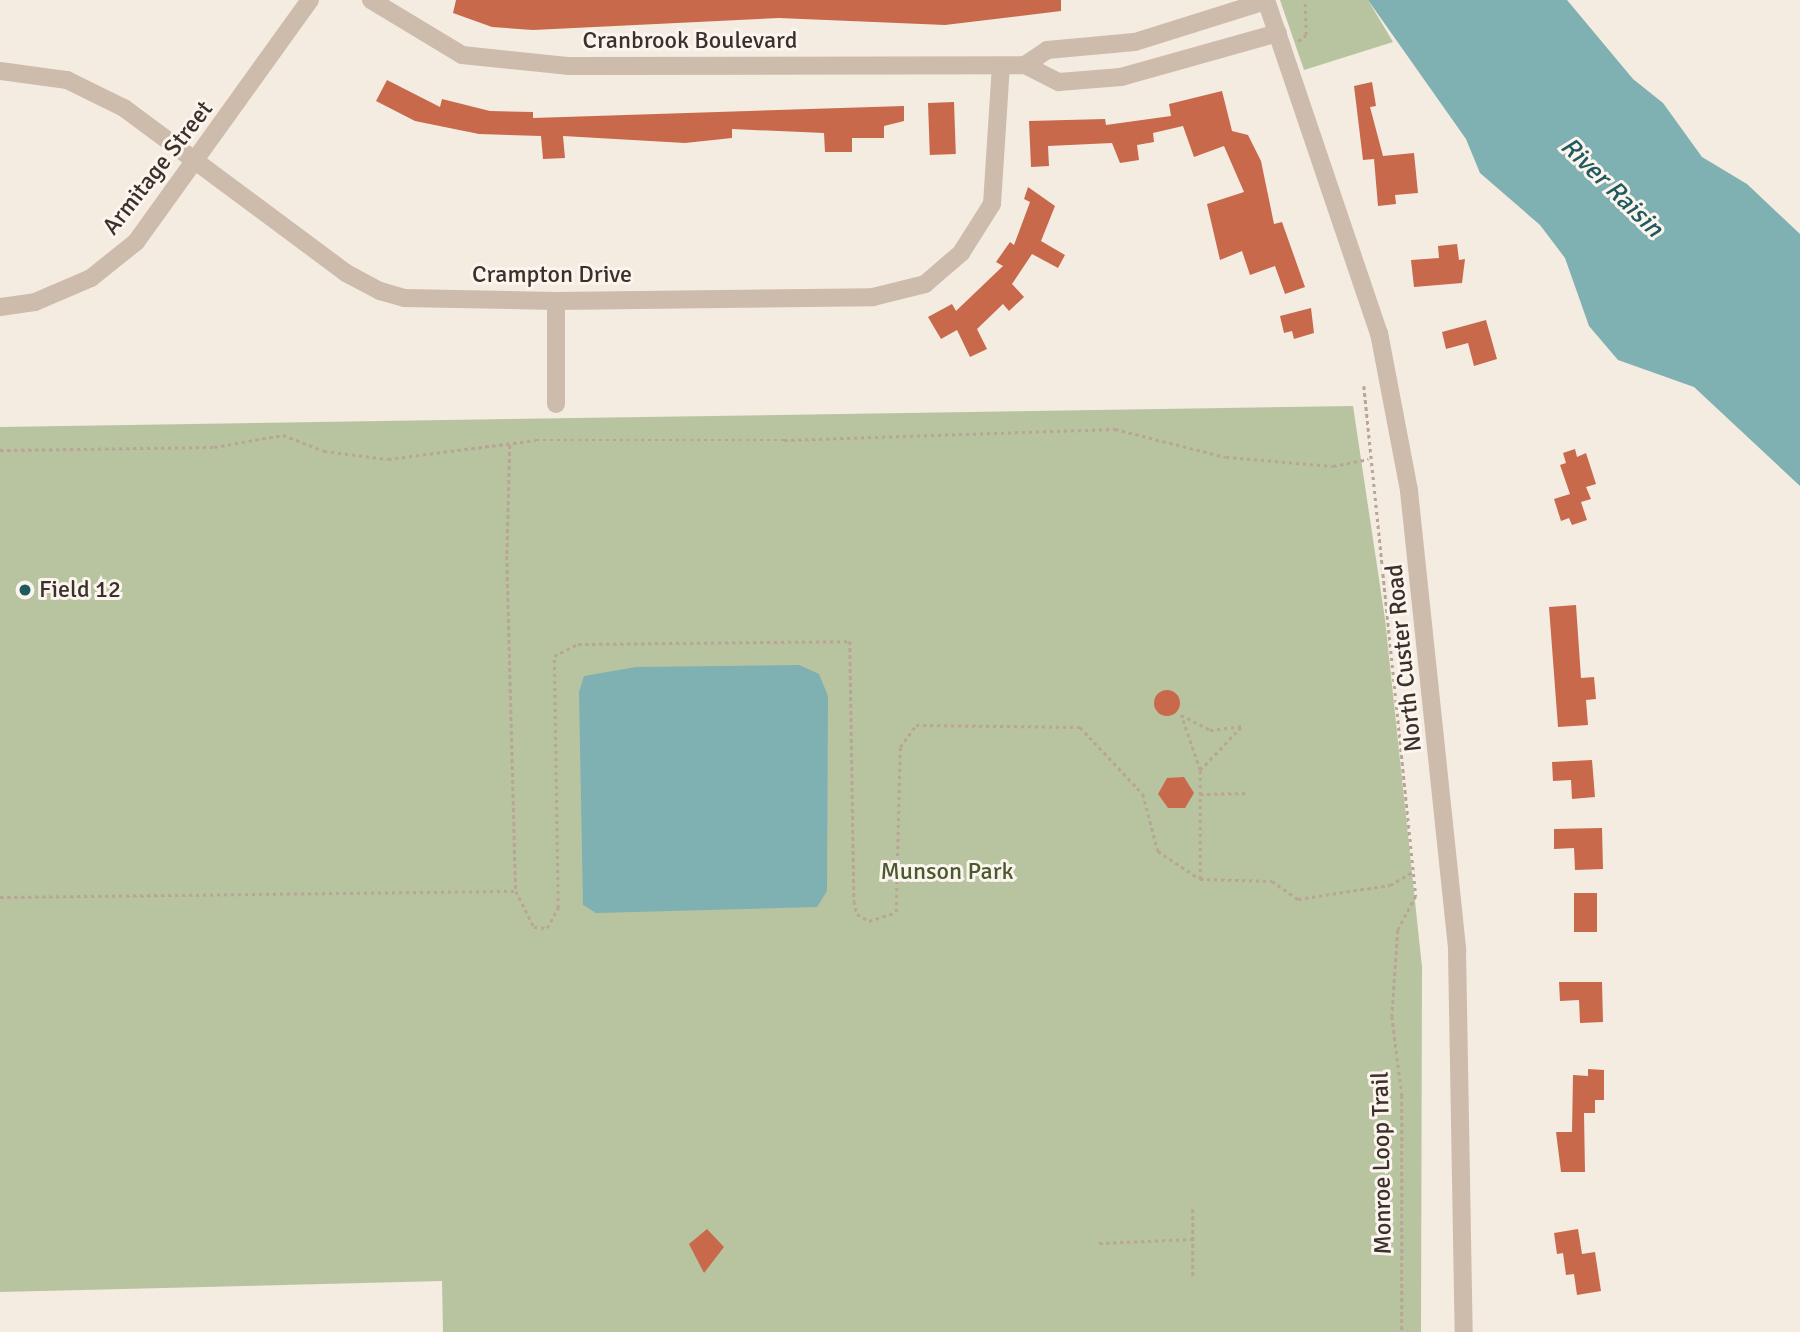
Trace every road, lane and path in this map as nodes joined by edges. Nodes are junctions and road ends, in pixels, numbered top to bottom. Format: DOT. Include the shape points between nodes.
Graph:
graph roads {
  1 [pos="310,0"];
  2 [pos="371,0"];
  3 [pos="1305,0"];
  4 [pos="1266,1"];
  5 [pos="1278,33"];
  6 [pos="1295,42"];
  7 [pos="1025,65"];
  8 [pos="1001,66"];
  9 [pos="0,71"];
  10 [pos="197,162"];
  11 [pos="556,301"];
  12 [pos="0,307"];
  13 [pos="1364,386"];
  14 [pos="556,404"];
  15 [pos="510,445"];
  16 [pos="0,450"];
  17 [pos="1368,460"];
  18 [pos="1200,770"];
  19 [pos="1248,793"];
  20 [pos="1200,794"];
  21 [pos="1414,871"];
  22 [pos="1200,879"];
  23 [pos="516,891"];
  24 [pos="0,897"];
  25 [pos="1193,1209"];
  26 [pos="1192,1240"];
  27 [pos="1099,1243"];
  28 [pos="1193,1277"];
  29 [pos="1402,1332"];
  30 [pos="1464,1332"];
  1 -- 10 [label="street, Armitage Street"];
  2 -- 8 [label="street, Cranbrook Boulevard" via="443,48 509,64"];
  3 -- 6 [label="path" via="1307,35"];
  4 -- 5 [label="street, North Custer Road"];
  4 -- 7 [label="street, Cranbrook Boulevard" via="1135,42 1047,50"];
  5 -- 7 [label="street, Cranbrook Boulevard" via="1121,77 1059,82"];
  5 -- 30 [label="street, North Custer Road" via="1379,333 1409,491 1457,950"];
  7 -- 8 [label="street, Cranbrook Boulevard"];
  8 -- 11 [label="street, Crampton Drive" via="992,204 961,253 925,284 873,297"];
  9 -- 10 [label="street, Crampton Drive" via="68,80 124,108"];
  10 -- 11 [label="street, Crampton Drive" via="346,274 380,291 404,299"];
  10 -- 12 [label="street, Armitage Street" via="113,264 65,291"];
  11 -- 14 [label="street"];
  13 -- 17 [label="path, Monroe Loop Trail"];
  15 -- 16 [label="path" via="387,459 324,451 283,435 214,447"];
  15 -- 17 [label="path" via="1115,429 1226,457 1333,466"];
  15 -- 23 [label="path" via="507,556"];
  17 -- 21 [label="path, Monroe Loop Trail"];
  18 -- 18 [label="path" via="1208,762 1242,726 1210,730 1181,715"];
  18 -- 20 [label="path"];
  19 -- 20 [label="path"];
  20 -- 22 [label="path"];
  21 -- 22 [label="path" via="1390,885 1298,899 1272,881"];
  21 -- 29 [label="path, Monroe Loop Trail" via="1416,896 1398,930 1392,1016 1402,1095"];
  22 -- 23 [label="path" via="1158,851 1143,794 1080,727 916,725 900,747 896,912 869,921 857,914 853,901 850,641 578,644 554,656 558,908 547,928 534,927"];
  23 -- 24 [label="path"];
  25 -- 26 [label="path"];
  26 -- 27 [label="path"];
  26 -- 28 [label="path"];
}
